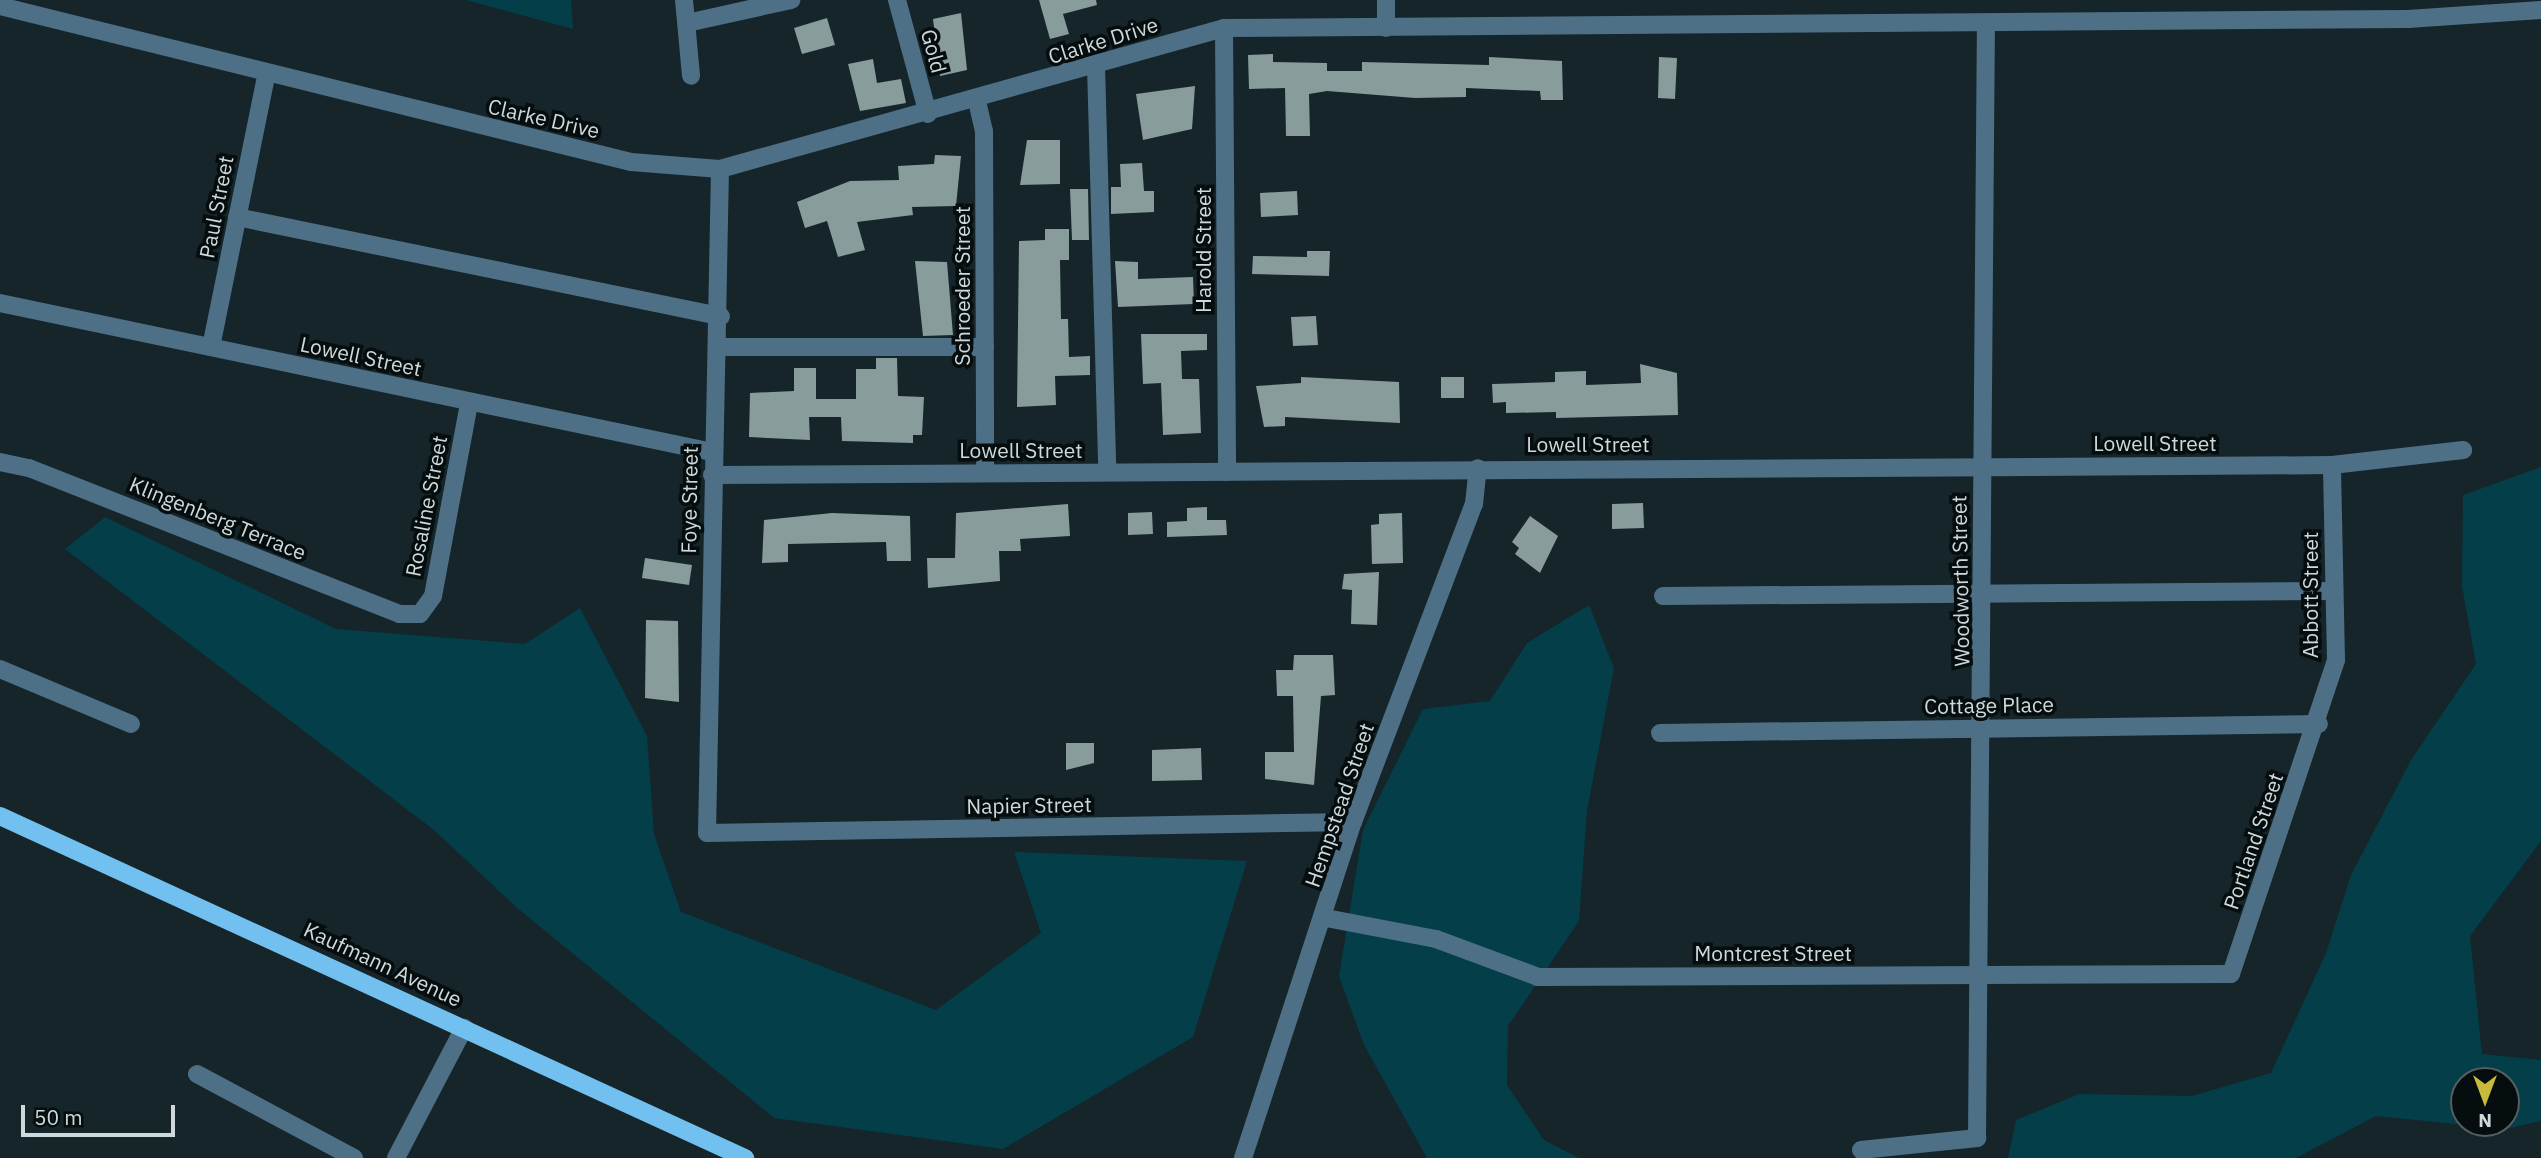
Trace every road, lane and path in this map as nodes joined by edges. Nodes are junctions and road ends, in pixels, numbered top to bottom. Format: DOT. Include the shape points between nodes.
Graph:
graph roads {
  1 [pos="684,0"];
  2 [pos="791,0"];
  3 [pos="897,0"];
  4 [pos="1386,0"];
  5 [pos="0,6"];
  6 [pos="2541,10"];
  7 [pos="687,23"];
  8 [pos="1986,23"];
  9 [pos="1224,27"];
  10 [pos="1386,28"];
  11 [pos="1096,66"];
  12 [pos="266,76"];
  13 [pos="691,76"];
  14 [pos="977,101"];
  15 [pos="928,114"];
  16 [pos="720,169"];
  17 [pos="237,217"];
  18 [pos="0,303"];
  19 [pos="721,316"];
  20 [pos="211,347"];
  21 [pos="719,347"];
  22 [pos="985,347"];
  23 [pos="469,403"];
  24 [pos="2463,450"];
  25 [pos="712,452"];
  26 [pos="0,462"];
  27 [pos="2332,465"];
  28 [pos="1982,466"];
  29 [pos="1478,468"];
  30 [pos="985,472"];
  31 [pos="1107,472"];
  32 [pos="1227,472"];
  33 [pos="712,475"];
  34 [pos="2334,591"];
  35 [pos="1983,594"];
  36 [pos="1663,596"];
  37 [pos="420,614"];
  38 [pos="0,669"];
  39 [pos="131,724"];
  40 [pos="2319,724"];
  41 [pos="1984,727"];
  42 [pos="1660,733"];
  43 [pos="0,816"];
  44 [pos="1353,822"];
  45 [pos="706,833"];
  46 [pos="1326,918"];
  47 [pos="2231,974"];
  48 [pos="1981,975"];
  49 [pos="464,1028"];
  50 [pos="197,1074"];
  51 [pos="1861,1150"];
  52 [pos="354,1158"];
  53 [pos="396,1158"];
  54 [pos="745,1158"];
  55 [pos="1242,1158"];
  1 -- 7 [label="street"];
  2 -- 7 [label="street"];
  3 -- 15 [label="street, Gold"];
  4 -- 10 [label="street"];
  5 -- 12 [label="street, Clarke Drive"];
  6 -- 8 [label="street, Clarke Drive" via="2408,19"];
  7 -- 13 [label="street"];
  8 -- 10 [label="street, Clarke Drive"];
  8 -- 28 [label="street, Woodworth Street"];
  9 -- 10 [label="street, Clarke Drive"];
  9 -- 11 [label="street, Clarke Drive"];
  9 -- 32 [label="street, Harold Street"];
  11 -- 14 [label="street, Clarke Drive"];
  11 -- 31 [label="street"];
  12 -- 16 [label="street, Clarke Drive" via="631,162"];
  12 -- 17 [label="street, Paul Street"];
  14 -- 15 [label="street, Clarke Drive"];
  14 -- 22 [label="street, Schroeder Street" via="985,131"];
  15 -- 16 [label="street, Clarke Drive"];
  16 -- 19 [label="street, Foye Street"];
  17 -- 19 [label="street"];
  17 -- 20 [label="street, Paul Street"];
  18 -- 20 [label="street, Lowell Street"];
  19 -- 21 [label="street, Foye Street"];
  20 -- 23 [label="street, Lowell Street"];
  21 -- 22 [label="street"];
  21 -- 25 [label="street, Foye Street"];
  22 -- 30 [label="street, Schroeder Street"];
  23 -- 25 [label="street, Lowell Street"];
  23 -- 37 [label="street, Rosaline Street" via="433,596"];
  24 -- 27 [label="street, Lowell Street"];
  25 -- 33 [label="street, Foye Street"];
  26 -- 37 [label="street, Klingenberg Terrace" via="29,468 399,614"];
  27 -- 28 [label="street, Lowell Street"];
  27 -- 34 [label="street, Abbott Street"];
  28 -- 29 [label="street, Lowell Street"];
  28 -- 35 [label="street, Woodworth Street"];
  29 -- 32 [label="street, Lowell Street"];
  29 -- 44 [label="street, Hempstead Street" via="1474,504"];
  30 -- 31 [label="street, Lowell Street"];
  30 -- 33 [label="street, Lowell Street"];
  31 -- 32 [label="street, Lowell Street"];
  33 -- 45 [label="street, Foye Street"];
  34 -- 35 [label="street"];
  34 -- 40 [label="street, Abbott Street" via="2336,660"];
  35 -- 36 [label="street"];
  35 -- 41 [label="street, Woodworth Street"];
  38 -- 39 [label="street"];
  40 -- 41 [label="street, Cottage Place"];
  40 -- 47 [label="street, Portland Street"];
  41 -- 42 [label="street, Cottage Place"];
  41 -- 48 [label="street, Woodworth Street"];
  43 -- 49 [label="main road, Kaufmann Avenue"];
  44 -- 45 [label="street, Napier Street"];
  44 -- 46 [label="street, Hempstead Street"];
  46 -- 48 [label="street, Montcrest Street" via="1436,939 1538,977"];
  46 -- 55 [label="street, Hempstead Street"];
  47 -- 48 [label="street, Montcrest Street"];
  48 -- 51 [label="street, Woodworth Street" via="1977,1138"];
  49 -- 53 [label="street"];
  49 -- 54 [label="main road, Kaufmann Avenue"];
  50 -- 52 [label="street"];
}
